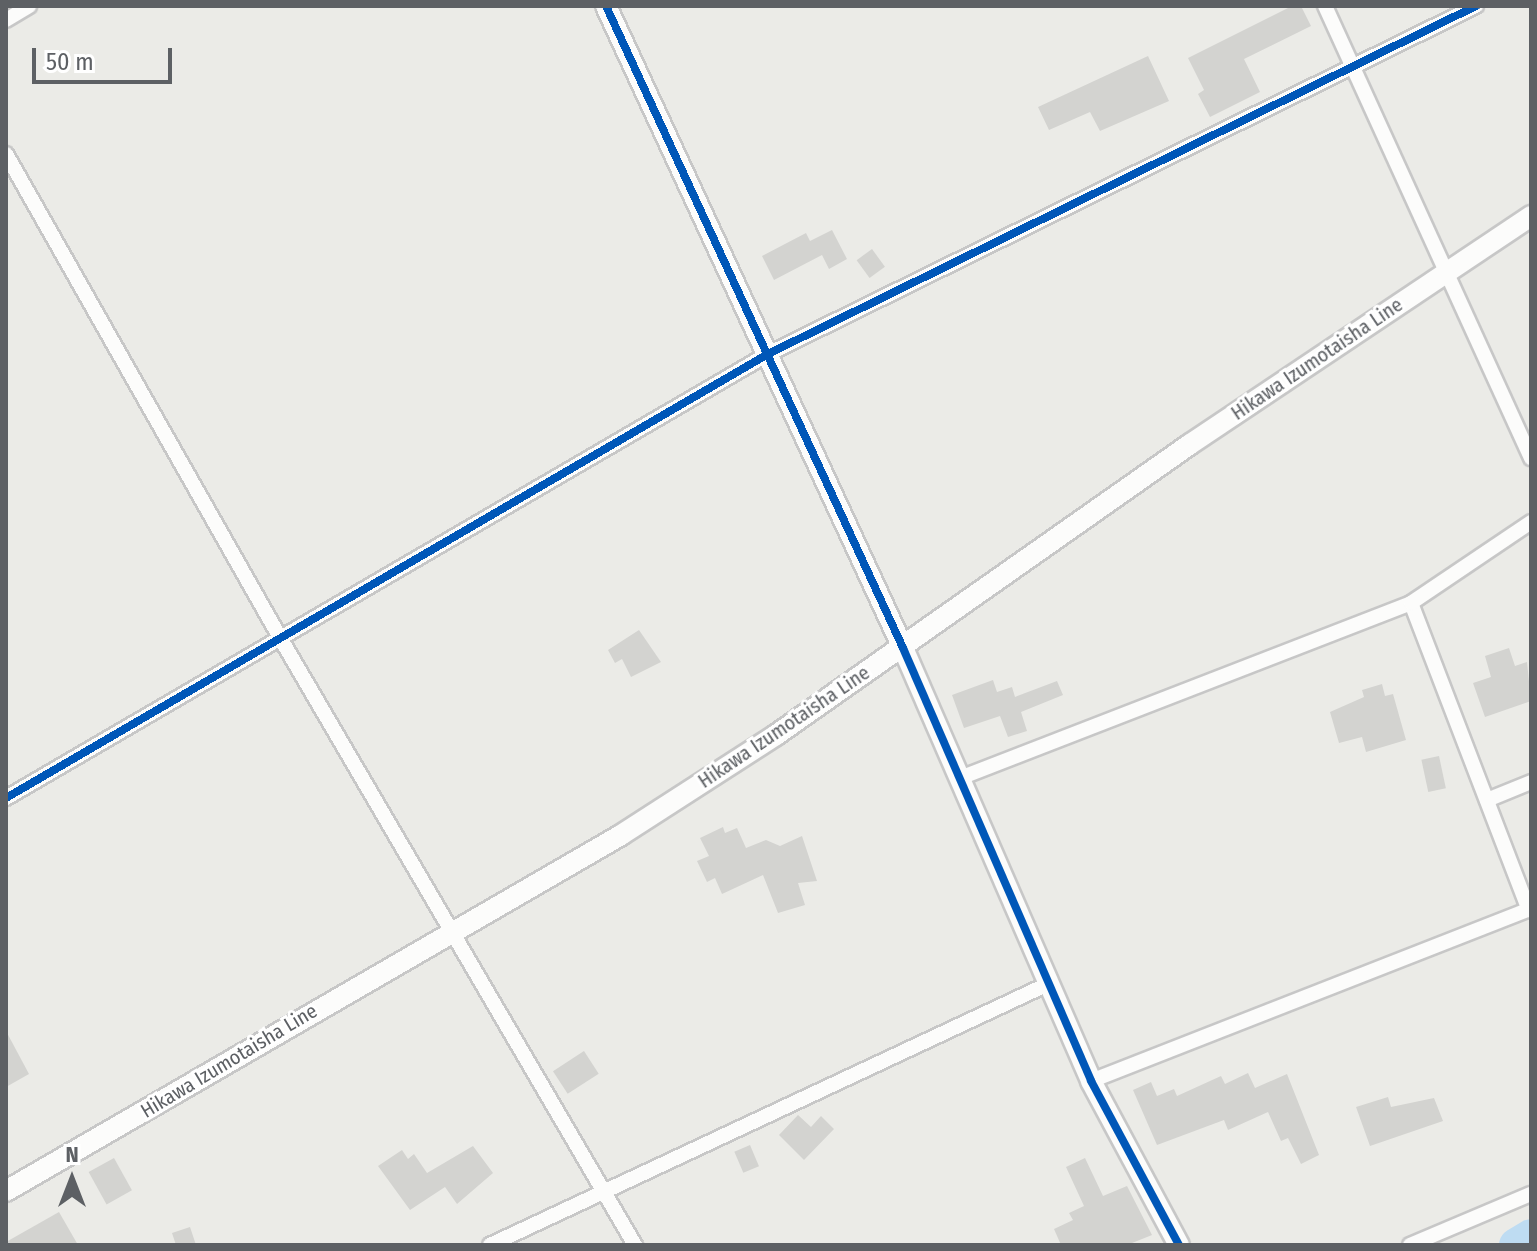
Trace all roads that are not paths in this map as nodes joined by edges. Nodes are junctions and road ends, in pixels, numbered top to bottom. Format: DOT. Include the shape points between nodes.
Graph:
graph roads {
  1 [pos="29,6"];
  2 [pos="606,6"];
  3 [pos="1325,6"];
  4 [pos="1476,6"];
  5 [pos="6,20"];
  6 [pos="1353,68"];
  7 [pos="6,154"];
  8 [pos="1531,216"];
  9 [pos="1445,273"];
  10 [pos="768,354"];
  11 [pos="1531,458"];
  12 [pos="1531,522"];
  13 [pos="1411,603"];
  14 [pos="282,641"];
  15 [pos="903,648"];
  16 [pos="960,778"];
  17 [pos="1531,782"];
  18 [pos="6,798"];
  19 [pos="1487,800"];
  20 [pos="1530,910"];
  21 [pos="453,931"];
  22 [pos="1048,984"];
  23 [pos="1091,1081"];
  24 [pos="602,1189"];
  25 [pos="6,1191"];
  26 [pos="1531,1194"];
  27 [pos="490,1245"];
  28 [pos="635,1245"];
  29 [pos="1179,1245"];
  30 [pos="1410,1245"];
  1 -- 5 [label="street"];
  2 -- 10 [label="main road"];
  3 -- 6 [label="street"];
  4 -- 6 [label="street"];
  6 -- 9 [label="street"];
  6 -- 10 [label="street"];
  7 -- 14 [label="street"];
  8 -- 9 [label="main road, Hikawa Izumotaisha Line"];
  9 -- 11 [label="street"];
  9 -- 15 [label="main road, Hikawa Izumotaisha Line"];
  10 -- 14 [label="street"];
  10 -- 15 [label="main road"];
  12 -- 13 [label="street"];
  13 -- 16 [label="street"];
  13 -- 19 [label="street"];
  14 -- 18 [label="street"];
  14 -- 21 [label="street"];
  15 -- 16 [label="main road"];
  15 -- 21 [label="main road, Hikawa Izumotaisha Line" via="621,835"];
  16 -- 22 [label="main road"];
  17 -- 19 [label="street"];
  19 -- 20 [label="street"];
  20 -- 23 [label="street"];
  21 -- 24 [label="street"];
  21 -- 25 [label="main road, Hikawa Izumotaisha Line"];
  22 -- 23 [label="main road"];
  22 -- 24 [label="street"];
  23 -- 29 [label="main road"];
  24 -- 27 [label="street"];
  24 -- 28 [label="street"];
  26 -- 30 [label="street"];
}
